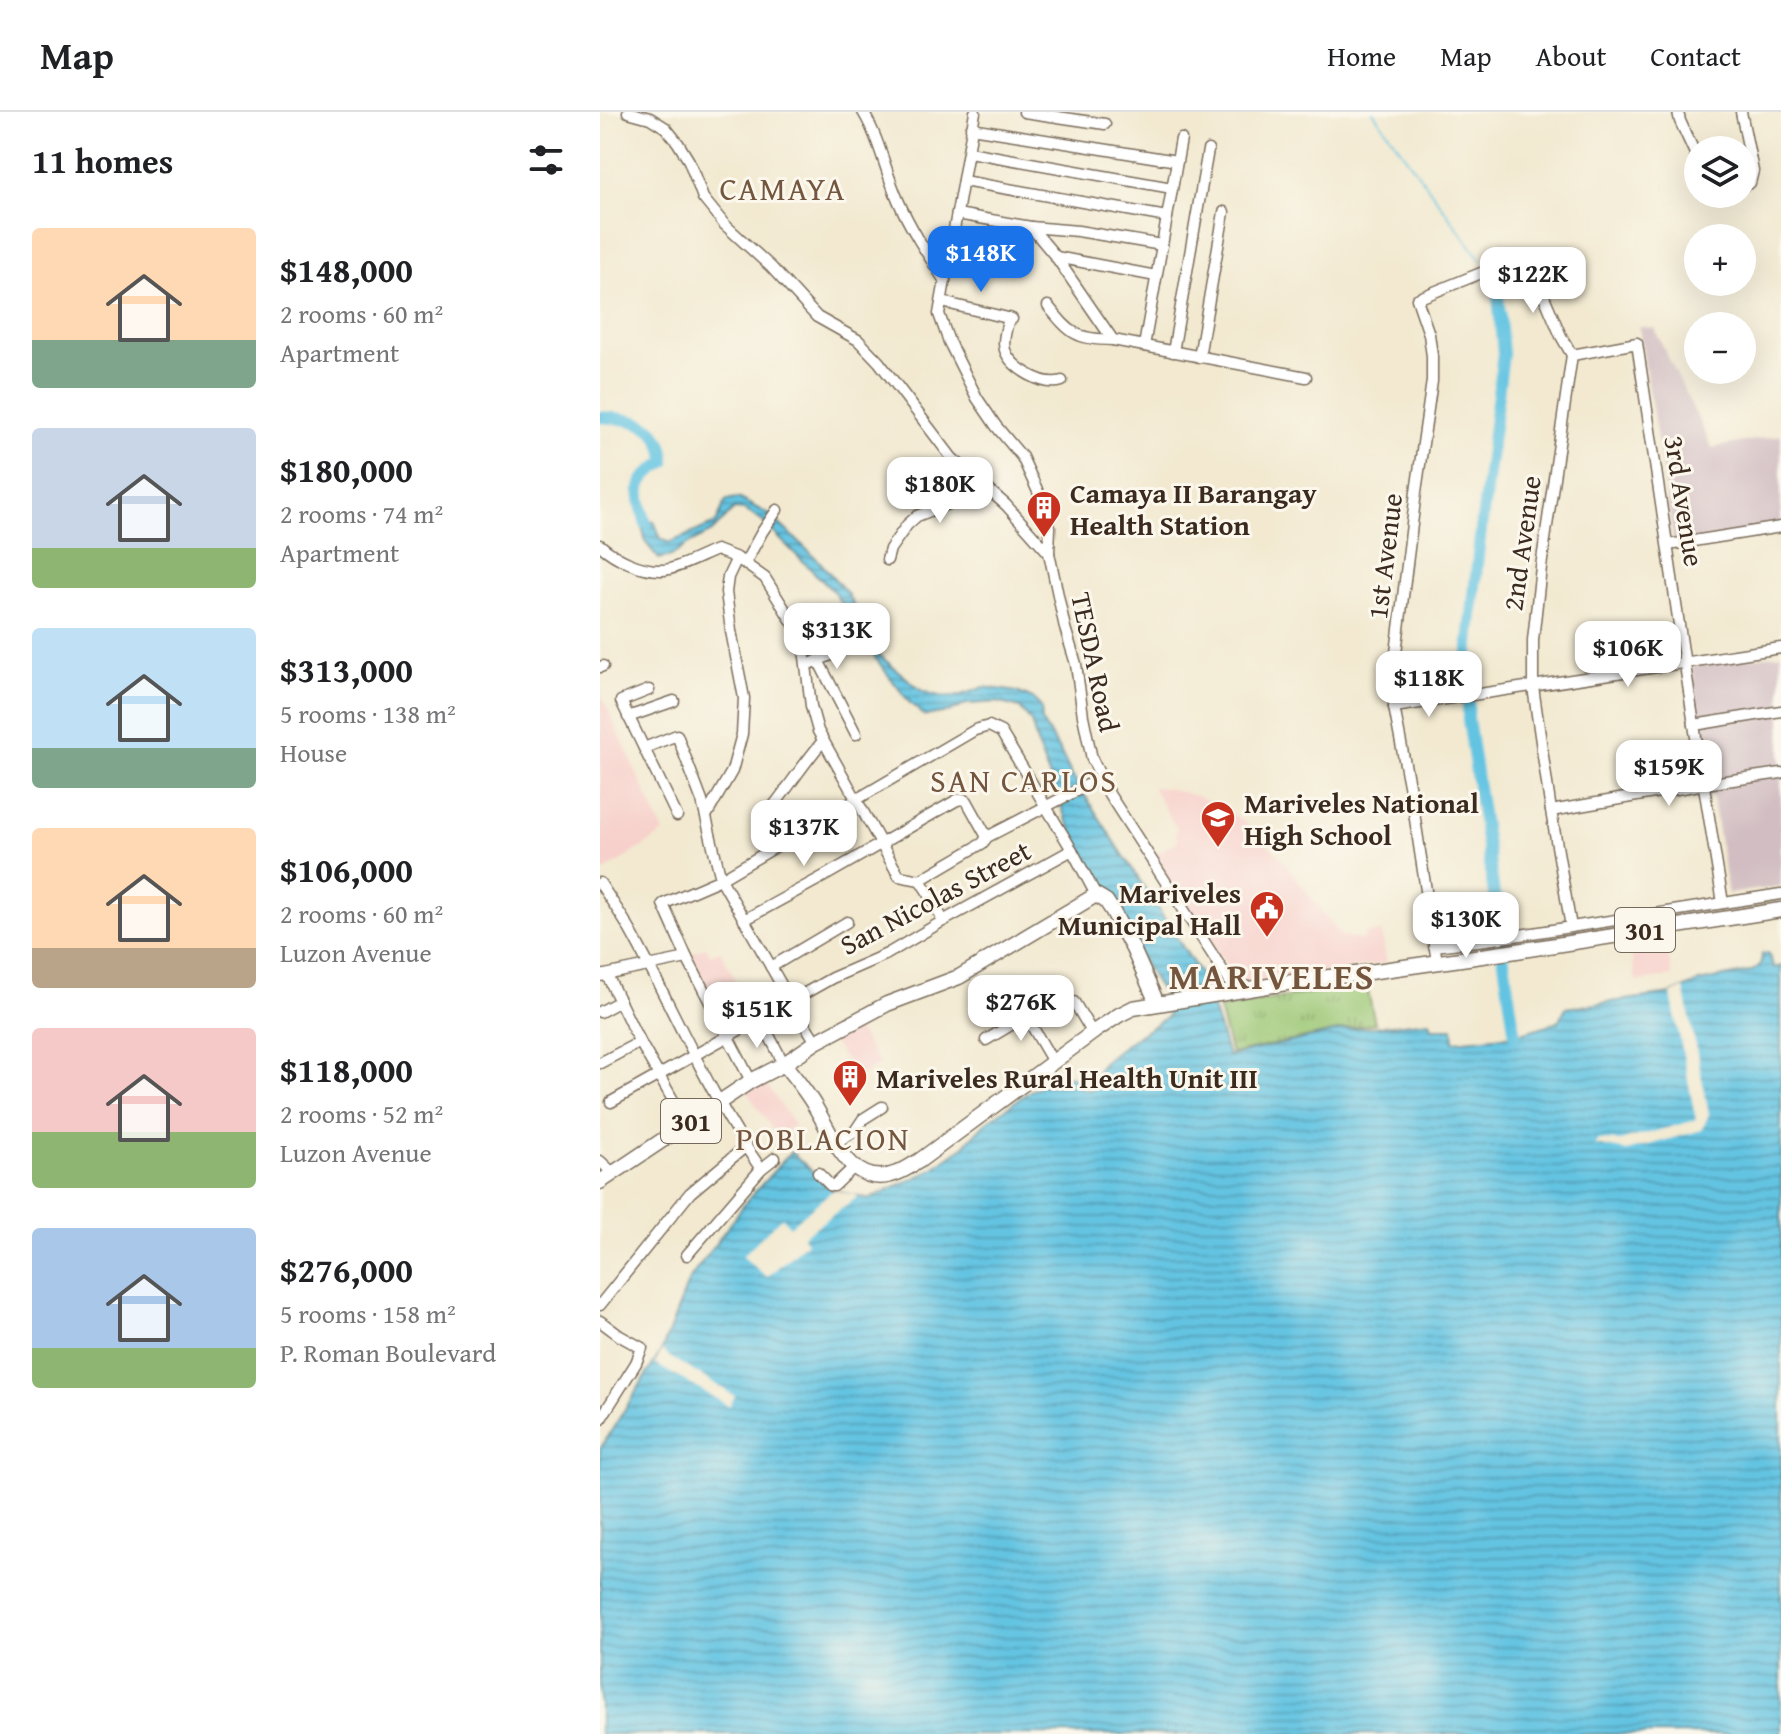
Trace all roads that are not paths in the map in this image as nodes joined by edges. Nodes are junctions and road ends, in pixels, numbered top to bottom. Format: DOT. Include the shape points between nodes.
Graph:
graph roads {
  1 [pos="628,112"];
  2 [pos="863,112"];
  3 [pos="975,112"];
  4 [pos="1024,112"];
  5 [pos="1678,112"];
  6 [pos="1741,112"];
  7 [pos="1105,124"];
  8 [pos="971,128"];
  9 [pos="1687,136"];
  10 [pos="1746,136"];
  11 [pos="1181,139"];
  12 [pos="1208,150"];
  13 [pos="969,152"];
  14 [pos="1177,161"];
  15 [pos="963,181"];
  16 [pos="1172,188"];
  17 [pos="1224,212"];
  18 [pos="957,214"];
  19 [pos="1167,217"];
  20 [pos="1031,227"];
  21 [pos="1162,245"];
  22 [pos="1056,257"];
  23 [pos="1156,276"];
  24 [pos="945,281"];
  25 [pos="942,302"];
  26 [pos="1048,306"];
  27 [pos="1113,340"];
  28 [pos="1144,346"];
  29 [pos="1173,352"];
  30 [pos="1572,355"];
  31 [pos="1199,357"];
  32 [pos="1306,377"];
  33 [pos="1062,381"];
  34 [pos="988,488"];
  35 [pos="775,512"];
  36 [pos="1781,527"];
  37 [pos="600,545"];
  38 [pos="1668,545"];
  39 [pos="1049,553"];
  40 [pos="741,560"];
  41 [pos="887,560"];
  42 [pos="852,644"];
  43 [pos="1781,648"];
  44 [pos="818,660"];
  45 [pos="1686,662"];
  46 [pos="806,665"];
  47 [pos="1533,687"];
  48 [pos="649,690"];
  49 [pos="674,701"];
  50 [pos="1394,707"];
  51 [pos="1781,711"];
  52 [pos="628,717"];
  53 [pos="1694,725"];
  54 [pos="856,734"];
  55 [pos="823,741"];
  56 [pos="644,748"];
  57 [pos="1781,773"];
  58 [pos="1101,778"];
  59 [pos="1705,784"];
  60 [pos="857,801"];
  61 [pos="1044,806"];
  62 [pos="1551,811"];
  63 [pos="677,816"];
  64 [pos="706,816"];
  65 [pos="762,820"];
  66 [pos="987,837"];
  67 [pos="880,844"];
  68 [pos="1072,850"];
  69 [pos="721,879"];
  70 [pos="920,880"];
  71 [pos="600,883"];
  72 [pos="1781,894"];
  73 [pos="1096,895"];
  74 [pos="1750,900"];
  75 [pos="1723,903"];
  76 [pos="1781,910"];
  77 [pos="1746,916"];
  78 [pos="744,920"];
  79 [pos="943,921"];
  80 [pos="847,922"];
  81 [pos="1571,927"];
  82 [pos="1434,946"];
  83 [pos="1502,946"];
  84 [pos="687,958"];
  85 [pos="1437,962"];
  86 [pos="648,966"];
  87 [pos="771,967"];
  88 [pos="604,975"];
  89 [pos="1348,975"];
  90 [pos="1236,991"];
  91 [pos="1218,998"];
  92 [pos="620,1001"];
  93 [pos="791,1002"];
  94 [pos="1074,1002"];
  95 [pos="1162,1005"];
  96 [pos="600,1012"];
  97 [pos="761,1020"];
  98 [pos="1092,1032"];
  99 [pos="728,1038"];
  100 [pos="986,1040"];
  101 [pos="640,1042"];
  102 [pos="816,1042"];
  103 [pos="694,1056"];
  104 [pos="1053,1062"];
  105 [pos="600,1063"];
  106 [pos="784,1064"];
  107 [pos="658,1075"];
  108 [pos="751,1081"];
  109 [pos="611,1102"];
  110 [pos="718,1102"];
  111 [pos="882,1107"];
  112 [pos="686,1123"];
  113 [pos="835,1143"];
  114 [pos="745,1147"];
  115 [pos="775,1158"];
  116 [pos="600,1161"];
  117 [pos="854,1167"];
  118 [pos="761,1169"];
  119 [pos="818,1173"];
  120 [pos="606,1177"];
  121 [pos="687,1255"];
  122 [pos="600,1305"];
  123 [pos="600,1321"];
  124 [pos="600,1420"];
  1 -- 34 [label="street" via="666,128 689,161 703,198 724,224 817,317 858,340 952,458"];
  2 -- 24 [label="street" via="897,198"];
  3 -- 8 [label="street, TESDA Road"];
  4 -- 7 [label="street"];
  5 -- 9 [label="street"];
  6 -- 10 [label="street"];
  8 -- 13 [label="street, TESDA Road"];
  8 -- 14 [label="street"];
  11 -- 14 [label="street"];
  12 -- 29 [label="street"];
  13 -- 15 [label="street, TESDA Road"];
  13 -- 16 [label="street"];
  14 -- 16 [label="street"];
  15 -- 18 [label="street, TESDA Road"];
  15 -- 19 [label="street"];
  16 -- 19 [label="street"];
  17 -- 31 [label="street"];
  18 -- 20 [label="street"];
  18 -- 24 [label="street, TESDA Road"];
  19 -- 21 [label="street"];
  20 -- 21 [label="street"];
  20 -- 22 [label="street"];
  21 -- 23 [label="street"];
  22 -- 23 [label="street"];
  22 -- 27 [label="street"];
  23 -- 28 [label="street"];
  24 -- 25 [label="street, TESDA Road"];
  25 -- 33 [label="street" via="1010,318 1004,342 1011,359 1043,382"];
  25 -- 39 [label="street, TESDA Road" via="939,314 949,342 977,398 1022,457 1040,496 1050,527"];
  26 -- 27 [label="street" via="1077,336"];
  27 -- 28 [label="street"];
  28 -- 29 [label="street"];
  29 -- 31 [label="street"];
  30 -- 38 [label="street, 3rd Avenue" via="1637,343"];
  30 -- 47 [label="street, 2nd Avenue" via="1541,567"];
  30 -- 50 [label="street, 1st Avenue" via="1525,259 1417,299 1429,334 1432,381 1396,653"];
  31 -- 32 [label="street"];
  34 -- 39 [label="street"];
  34 -- 41 [label="street" via="917,516"];
  35 -- 40 [label="street"];
  36 -- 38 [label="street"];
  37 -- 40 [label="street" via="620,559 665,571 716,550"];
  38 -- 45 [label="street, 3rd Avenue"];
  39 -- 58 [label="street, TESDA Road" via="1092,759"];
  40 -- 46 [label="street" via="765,578 800,634"];
  40 -- 64 [label="street" via="728,577 726,592 744,698 742,734 732,771"];
  42 -- 44 [label="street"];
  43 -- 45 [label="street"];
  44 -- 46 [label="street"];
  44 -- 54 [label="street"];
  45 -- 47 [label="street"];
  45 -- 53 [label="street, 3rd Avenue"];
  46 -- 55 [label="street" via="811,706"];
  47 -- 50 [label="street"];
  47 -- 62 [label="street, 2nd Avenue"];
  48 -- 52 [label="street" via="621,701"];
  49 -- 52 [label="street"];
  50 -- 82 [label="street, 1st Avenue"];
  51 -- 53 [label="street"];
  52 -- 56 [label="street"];
  53 -- 59 [label="street, 3rd Avenue"];
  55 -- 60 [label="street"];
  55 -- 65 [label="street"];
  56 -- 63 [label="street"];
  56 -- 64 [label="street" via="677,735"];
  57 -- 59 [label="street"];
  58 -- 61 [label="street"];
  58 -- 90 [label="street, TESDA Road"];
  59 -- 62 [label="street"];
  59 -- 75 [label="street, 3rd Avenue"];
  60 -- 61 [label="street" via="989,726 1001,732"];
  60 -- 67 [label="street"];
  60 -- 69 [label="street"];
  61 -- 66 [label="street"];
  61 -- 68 [label="street"];
  62 -- 81 [label="street, 2nd Avenue"];
  64 -- 69 [label="street"];
  66 -- 67 [label="street" via="963,799"];
  66 -- 70 [label="street"];
  67 -- 70 [label="street" via="899,876"];
  67 -- 78 [label="street"];
  68 -- 73 [label="street"];
  68 -- 79 [label="street, San Nicolas Street"];
  69 -- 78 [label="street"];
  69 -- 84 [label="street" via="663,904"];
  70 -- 79 [label="street"];
  71 -- 86 [label="street"];
  72 -- 74 [label="street"];
  73 -- 95 [label="main road" via="1112,910"];
  73 -- 102 [label="main road" via="959,977 887,1004"];
  74 -- 75 [label="street"];
  74 -- 77 [label="street"];
  75 -- 81 [label="street"];
  76 -- 77 [label="main road, 301"];
  77 -- 83 [label="main road, 301"];
  78 -- 87 [label="street"];
  79 -- 93 [label="street, San Nicolas Street"];
  80 -- 87 [label="street"];
  81 -- 83 [label="street"];
  82 -- 83 [label="street"];
  82 -- 85 [label="street, 1st Avenue"];
  83 -- 85 [label="main road, 301"];
  84 -- 86 [label="street"];
  84 -- 99 [label="street"];
  85 -- 89 [label="main road, 301"];
  86 -- 88 [label="street"];
  86 -- 103 [label="street"];
  87 -- 93 [label="street"];
  88 -- 92 [label="street"];
  89 -- 90 [label="main road, 301"];
  89 -- 91 [label="main road, 301" via="1311,987"];
  90 -- 91 [label="main road, 301"];
  91 -- 95 [label="main road, 301"];
  92 -- 96 [label="street"];
  92 -- 101 [label="street"];
  93 -- 97 [label="street, San Nicolas Street"];
  93 -- 102 [label="street"];
  94 -- 98 [label="street"];
  95 -- 98 [label="main road, 301" via="1133,1008"];
  95 -- 104 [label="main road, 301"];
  97 -- 99 [label="street, San Nicolas Street"];
  97 -- 106 [label="street"];
  98 -- 104 [label="main road, 301"];
  99 -- 103 [label="street, San Nicolas Street"];
  99 -- 108 [label="street"];
  100 -- 104 [label="street" via="1026,1016"];
  101 -- 105 [label="street"];
  101 -- 107 [label="street"];
  102 -- 106 [label="main road"];
  103 -- 107 [label="street, San Nicolas Street"];
  103 -- 110 [label="street"];
  104 -- 117 [label="main road, 301" via="898,1173 867,1175"];
  106 -- 108 [label="main road, 301"];
  106 -- 113 [label="main road"];
  107 -- 109 [label="street, San Nicolas Street"];
  107 -- 112 [label="street"];
  108 -- 110 [label="main road, 301"];
  110 -- 112 [label="main road, 301"];
  110 -- 114 [label="street"];
  111 -- 113 [label="street"];
  112 -- 120 [label="main road, 301"];
  113 -- 117 [label="main road"];
  114 -- 118 [label="street"];
  114 -- 122 [label="street" via="690,1193"];
  115 -- 118 [label="street"];
  116 -- 120 [label="street"];
  117 -- 119 [label="street" via="834,1186"];
  118 -- 121 [label="street"];
  123 -- 124 [label="street" via="642,1348"];
}
